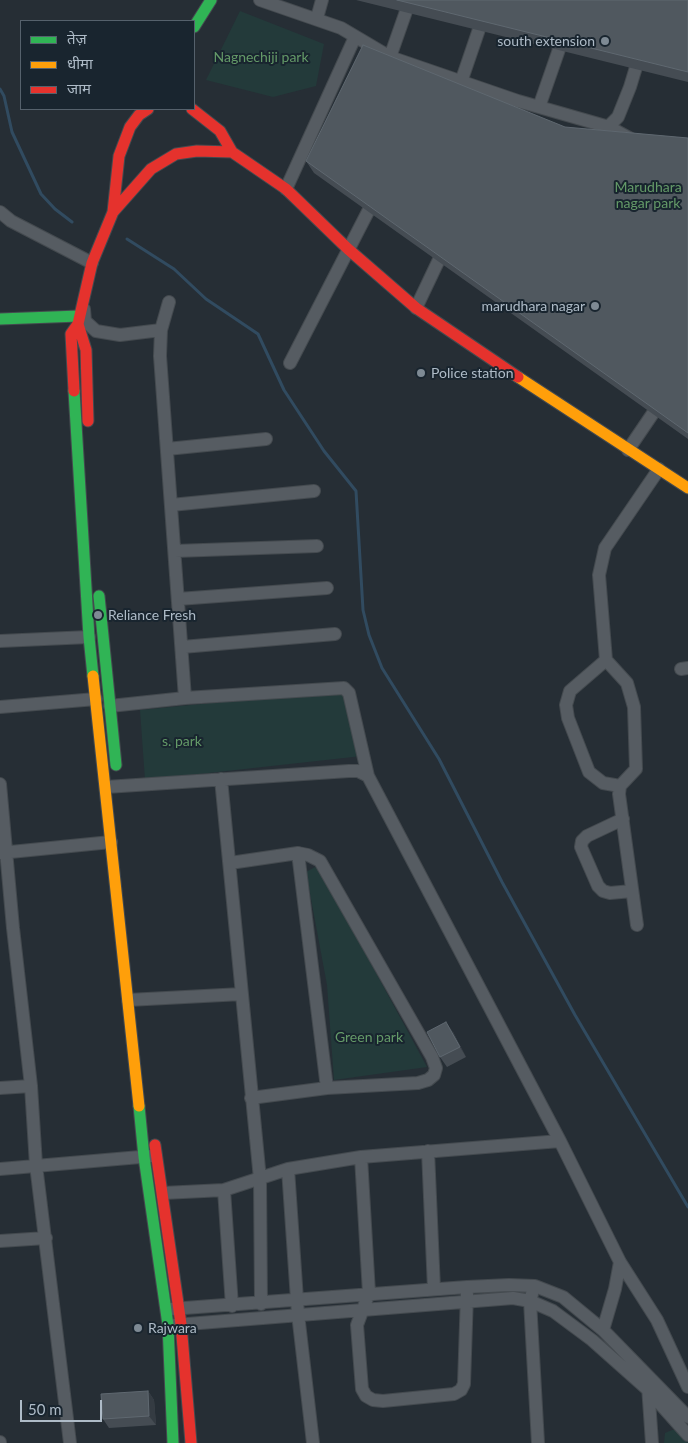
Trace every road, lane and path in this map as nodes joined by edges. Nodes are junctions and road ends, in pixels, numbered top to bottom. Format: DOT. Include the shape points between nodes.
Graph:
graph roads {
  1 [pos="210,0"];
  2 [pos="260,0"];
  3 [pos="322,0"];
  4 [pos="410,0"];
  5 [pos="490,0"];
  6 [pos="317,18"];
  7 [pos="195,25"];
  8 [pos="567,27"];
  9 [pos="355,37"];
  10 [pos="644,41"];
  11 [pos="390,57"];
  12 [pos="461,82"];
  13 [pos="539,107"];
  14 [pos="146,110"];
  15 [pos="193,110"];
  16 [pos="609,127"];
  17 [pos="594,143"];
  18 [pos="644,146"];
  19 [pos="232,152"];
  20 [pos="380,188"];
  21 [pos="286,189"];
  22 [pos="113,212"];
  23 [pos="1,214"];
  24 [pos="449,240"];
  25 [pos="348,249"];
  26 [pos="92,263"];
  27 [pos="169,302"];
  28 [pos="416,308"];
  29 [pos="80,314"];
  30 [pos="0,319"];
  31 [pos="160,330"];
  32 [pos="290,363"];
  33 [pos="671,387"];
  34 [pos="266,439"];
  35 [pos="167,449"];
  36 [pos="628,450"];
  37 [pos="659,469"];
  38 [pos="688,488"];
  39 [pos="314,491"];
  40 [pos="171,505"];
  41 [pos="94,530"];
  42 [pos="317,546"];
  43 [pos="175,551"];
  44 [pos="98,579"];
  45 [pos="327,588"];
  46 [pos="178,599"];
  47 [pos="334,634"];
  48 [pos="89,637"];
  49 [pos="0,641"];
  50 [pos="182,647"];
  51 [pos="606,660"];
  52 [pos="185,698"];
  53 [pos="96,699"];
  54 [pos="110,706"];
  55 [pos="0,707"];
  56 [pos="368,776"];
  57 [pos="221,779"];
  58 [pos="0,784"];
  59 [pos="620,786"];
  60 [pos="114,789"];
  61 [pos="623,820"];
  62 [pos="111,842"];
  63 [pos="4,852"];
  64 [pos="298,853"];
  65 [pos="230,863"];
  66 [pos="632,891"];
  67 [pos="637,925"];
  68 [pos="6,928"];
  69 [pos="242,994"];
  70 [pos="137,999"];
  71 [pos="144,1037"];
  72 [pos="31,1086"];
  73 [pos="0,1088"];
  74 [pos="327,1088"];
  75 [pos="251,1098"];
  76 [pos="560,1141"];
  77 [pos="428,1151"];
  78 [pos="150,1157"];
  79 [pos="362,1157"];
  80 [pos="36,1165"];
  81 [pos="0,1169"];
  82 [pos="288,1169"];
  83 [pos="260,1179"];
  84 [pos="224,1190"];
  85 [pos="163,1193"];
  86 [pos="46,1238"];
  87 [pos="0,1241"];
  88 [pos="620,1262"];
  89 [pos="535,1286"];
  90 [pos="467,1287"];
  91 [pos="434,1289"];
  92 [pos="369,1293"];
  93 [pos="530,1301"];
  94 [pos="468,1302"];
  95 [pos="261,1304"];
  96 [pos="232,1306"];
  97 [pos="298,1307"];
  98 [pos="172,1309"];
  99 [pos="363,1309"];
  100 [pos="175,1325"];
  101 [pos="603,1330"];
  102 [pos="650,1384"];
  103 [pos="688,1387"];
  104 [pos="688,1417"];
  105 [pos="688,1435"];
  106 [pos="70,1443"];
  107 [pos="173,1443"];
  108 [pos="191,1443"];
  109 [pos="312,1443"];
  110 [pos="538,1443"];
  111 [pos="652,1443"];
  1 -- 7 [label="street"];
  2 -- 6 [label="street"];
  3 -- 6 [label="street"];
  4 -- 11 [label="street"];
  5 -- 12 [label="street"];
  6 -- 9 [label="street"];
  8 -- 13 [label="street"];
  9 -- 11 [label="street"];
  9 -- 21 [label="street"];
  10 -- 16 [label="street" via="641,65 618,116"];
  11 -- 12 [label="street" via="438,78"];
  12 -- 13 [label="street" via="516,106"];
  13 -- 16 [label="street"];
  14 -- 22 [label="street" via="130,128 119,156"];
  15 -- 19 [label="street" via="220,131"];
  16 -- 17 [label="street"];
  16 -- 18 [label="street"];
  19 -- 21 [label="street"];
  19 -- 22 [label="street" via="190,152 163,160"];
  20 -- 25 [label="street"];
  21 -- 25 [label="street"];
  22 -- 26 [label="street"];
  23 -- 26 [label="street"];
  24 -- 28 [label="street"];
  25 -- 28 [label="street"];
  25 -- 32 [label="street"];
  26 -- 29 [label="street"];
  27 -- 31 [label="street"];
  28 -- 36 [label="street"];
  29 -- 30 [label="street"];
  29 -- 31 [label="street" via="96,332 120,335"];
  29 -- 41 [label="street" via="86,350"];
  29 -- 48 [label="street" via="71,334 71,352"];
  31 -- 35 [label="street"];
  33 -- 36 [label="street"];
  34 -- 35 [label="street"];
  35 -- 40 [label="street"];
  36 -- 37 [label="street"];
  37 -- 38 [label="street"];
  37 -- 51 [label="street" via="605,548 601,560 599,575"];
  39 -- 40 [label="street"];
  40 -- 43 [label="street"];
  42 -- 43 [label="street"];
  43 -- 46 [label="street"];
  44 -- 54 [label="street"];
  45 -- 46 [label="street"];
  46 -- 50 [label="street"];
  47 -- 50 [label="street"];
  48 -- 49 [label="street"];
  48 -- 53 [label="street"];
  50 -- 52 [label="street"];
  51 -- 59 [label="street" via="627,683 634,707 636,769"];
  51 -- 59 [label="street" via="570,691 566,705 589,772 603,783"];
  52 -- 54 [label="street"];
  52 -- 56 [label="street" via="344,688 349,693"];
  53 -- 55 [label="street"];
  53 -- 60 [label="street"];
  54 -- 60 [label="street"];
  56 -- 57 [label="street" via="349,771"];
  56 -- 76 [label="street"];
  57 -- 60 [label="street"];
  57 -- 65 [label="street"];
  58 -- 63 [label="street"];
  59 -- 61 [label="street"];
  60 -- 62 [label="street"];
  61 -- 66 [label="street"];
  61 -- 66 [label="street" via="587,836 581,847 603,891"];
  62 -- 63 [label="street"];
  62 -- 70 [label="street"];
  63 -- 68 [label="street"];
  64 -- 65 [label="street"];
  64 -- 74 [label="street"];
  64 -- 74 [label="street" via="320,861 436,1068 434,1075 418,1083"];
  65 -- 69 [label="street"];
  66 -- 67 [label="street"];
  68 -- 72 [label="street"];
  69 -- 70 [label="street"];
  69 -- 75 [label="street"];
  70 -- 78 [label="street"];
  71 -- 78 [label="street"];
  72 -- 73 [label="street"];
  72 -- 80 [label="street"];
  74 -- 75 [label="street"];
  75 -- 83 [label="street"];
  76 -- 77 [label="street"];
  76 -- 88 [label="street"];
  77 -- 79 [label="street"];
  77 -- 91 [label="street"];
  78 -- 80 [label="street"];
  78 -- 85 [label="street"];
  78 -- 98 [label="street"];
  79 -- 82 [label="street"];
  79 -- 92 [label="street"];
  80 -- 81 [label="street"];
  80 -- 86 [label="street"];
  82 -- 83 [label="street"];
  82 -- 97 [label="street"];
  83 -- 84 [label="street"];
  83 -- 95 [label="street"];
  84 -- 85 [label="street"];
  84 -- 96 [label="street"];
  85 -- 98 [label="street"];
  86 -- 87 [label="street"];
  86 -- 106 [label="street"];
  88 -- 101 [label="street"];
  88 -- 103 [label="street" via="657,1320"];
  89 -- 90 [label="street"];
  89 -- 93 [label="street"];
  89 -- 101 [label="street" via="563,1297"];
  90 -- 91 [label="street"];
  90 -- 94 [label="street"];
  91 -- 92 [label="street"];
  92 -- 97 [label="street"];
  92 -- 99 [label="street"];
  93 -- 94 [label="street" via="513,1298"];
  93 -- 102 [label="street" via="553,1311"];
  93 -- 110 [label="street"];
  94 -- 99 [label="street"];
  94 -- 99 [label="street" via="464,1384 461,1390 454,1394 383,1401 373,1400 362,1389 357,1325"];
  95 -- 96 [label="street"];
  95 -- 97 [label="street"];
  96 -- 98 [label="street"];
  97 -- 99 [label="street"];
  97 -- 100 [label="street"];
  97 -- 109 [label="street"];
  98 -- 100 [label="street"];
  100 -- 107 [label="street"];
  100 -- 108 [label="street"];
  101 -- 102 [label="street"];
  102 -- 104 [label="street"];
  102 -- 105 [label="street"];
  102 -- 111 [label="street"];
}
